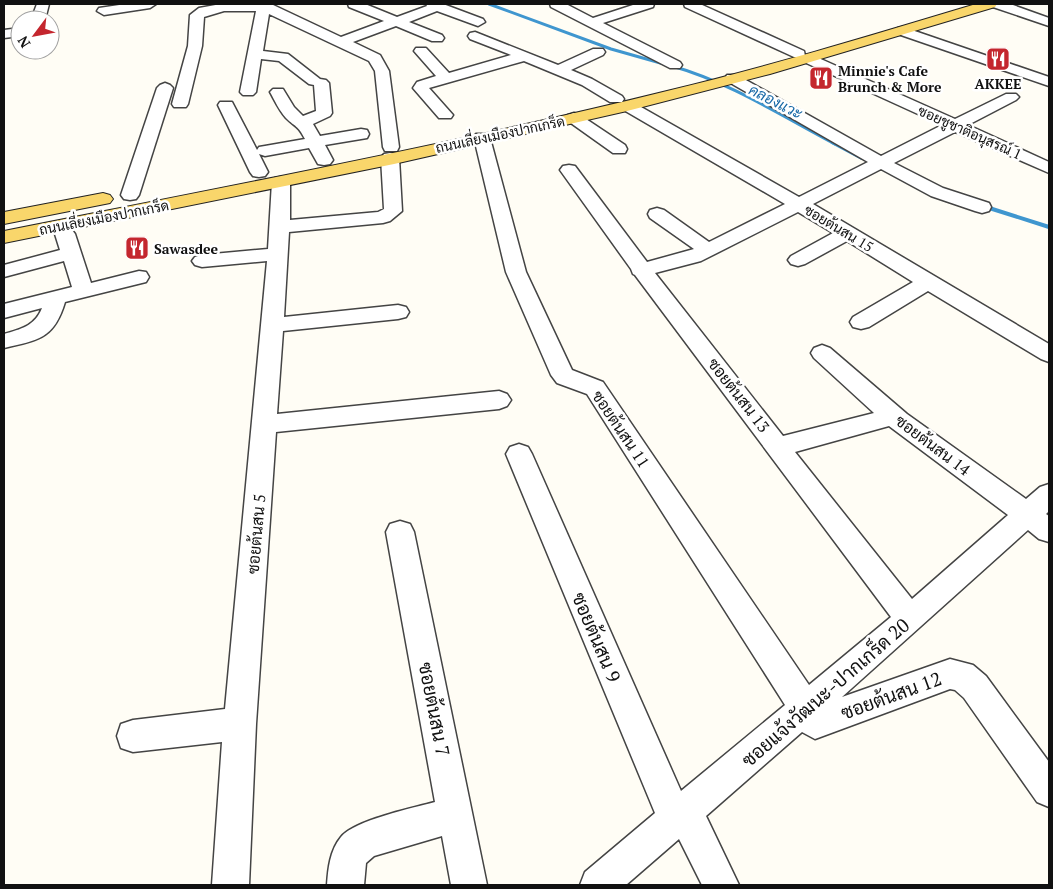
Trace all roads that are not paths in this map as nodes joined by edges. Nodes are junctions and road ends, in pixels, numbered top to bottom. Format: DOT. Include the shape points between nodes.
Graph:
graph roads {
  1 [pos="354,4"];
  2 [pos="556,4"];
  3 [pos="648,4"];
  4 [pos="690,4"];
  5 [pos="963,4"];
  6 [pos="990,4"];
  7 [pos="998,4"];
  8 [pos="265,5"];
  9 [pos="435,5"];
  10 [pos="152,6"];
  11 [pos="223,6"];
  12 [pos="104,11"];
  13 [pos="397,22"];
  14 [pos="593,22"];
  15 [pos="1049,22"];
  16 [pos="903,31"];
  17 [pos="437,38"];
  18 [pos="341,42"];
  19 [pos="421,52"];
  20 [pos="598,52"];
  21 [pos="255,54"];
  22 [pos="526,56"];
  23 [pos="804,56"];
  24 [pos="675,65"];
  25 [pos="559,70"];
  26 [pos="728,76"];
  27 [pos="444,77"];
  28 [pos="1049,82"];
  29 [pos="166,88"];
  30 [pos="248,92"];
  31 [pos="278,92"];
  32 [pos="1011,97"];
  33 [pos="622,102"];
  34 [pos="180,104"];
  35 [pos="226,105"];
  36 [pos="445,115"];
  37 [pos="574,118"];
  38 [pos="305,123"];
  39 [pos="956,126"];
  40 [pos="361,134"];
  41 [pos="482,138"];
  42 [pos="315,142"];
  43 [pos="619,149"];
  44 [pos="265,151"];
  45 [pos="391,153"];
  46 [pos="324,160"];
  47 [pos="876,166"];
  48 [pos="1049,168"];
  49 [pos="569,170"];
  50 [pos="224,179"];
  51 [pos="266,180"];
  52 [pos="130,195"];
  53 [pos="798,204"];
  54 [pos="982,207"];
  55 [pos="657,214"];
  56 [pos="4,218"];
  57 [pos="280,227"];
  58 [pos="4,229"];
  59 [pos="847,233"];
  60 [pos="4,238"];
  61 [pos="68,244"];
  62 [pos="4,248"];
  63 [pos="708,250"];
  64 [pos="278,254"];
  65 [pos="798,260"];
  66 [pos="202,261"];
  67 [pos="640,270"];
  68 [pos="4,271"];
  69 [pos="139,277"];
  70 [pos="929,281"];
  71 [pos="84,291"];
  72 [pos="56,298"];
  73 [pos="4,311"];
  74 [pos="398,312"];
  75 [pos="861,322"];
  76 [pos="273,325"];
  77 [pos="4,341"];
  78 [pos="822,352"];
  79 [pos="1049,354"];
  80 [pos="500,400"];
  81 [pos="895,416"];
  82 [pos="265,424"];
  83 [pos="779,446"];
  84 [pos="519,454"];
  85 [pos="1041,513"];
  86 [pos="400,532"];
  87 [pos="910,619"];
  88 [pos="806,708"];
  89 [pos="240,724"];
  90 [pos="133,736"];
  91 [pos="1049,790"];
  92 [pos="456,815"];
  93 [pos="680,816"];
  94 [pos="607,882"];
  95 [pos="230,885"];
  96 [pos="346,885"];
  97 [pos="469,885"];
  98 [pos="721,885"];
  1 -- 13 [label="street"];
  2 -- 14 [label="street"];
  3 -- 14 [label="street"];
  4 -- 23 [label="street, ซอยชูชาติอนุสรณ์ 1"];
  5 -- 23 [label="main road, ถนนเลี่ยงเมืองปากเกร็ด"];
  6 -- 16 [label="main road, ถนนเลี่ยงเมืองปากเกร็ด"];
  7 -- 15 [label="street"];
  8 -- 11 [label="street"];
  8 -- 18 [label="street"];
  8 -- 21 [label="street"];
  9 -- 13 [label="street"];
  9 -- 22 [label="street, ซอยต้นสน 15"];
  10 -- 12 [label="street"];
  11 -- 34 [label="street" via="197,15 195,46"];
  13 -- 17 [label="street"];
  13 -- 18 [label="street"];
  14 -- 24 [label="street"];
  16 -- 23 [label="main road, ถนนเลี่ยงเมืองปากเกร็ด"];
  16 -- 28 [label="street"];
  18 -- 45 [label="street" via="375,58 382,71"];
  19 -- 27 [label="street"];
  20 -- 25 [label="street"];
  21 -- 30 [label="street"];
  21 -- 38 [label="street" via="283,57 318,82 324,113"];
  22 -- 25 [label="street, ซอยต้นสน 15"];
  22 -- 27 [label="street"];
  23 -- 26 [label="main road, ถนนเลี่ยงเมืองปากเกร็ด"];
  23 -- 39 [label="street, ซอยชูชาติอนุสรณ์ 1"];
  25 -- 33 [label="street, ซอยต้นสน 15"];
  26 -- 33 [label="main road, ถนนเลี่ยงเมืองปากเกร็ด"];
  26 -- 47 [label="street"];
  27 -- 36 [label="street" via="421,88"];
  29 -- 52 [label="street"];
  31 -- 38 [label="street" via="290,114"];
  32 -- 39 [label="street"];
  33 -- 37 [label="main road, ถนนเลี่ยงเมืองปากเกร็ด"];
  33 -- 45 [label="main road, ถนนเลี่ยงเมืองปากเกร็ด"];
  33 -- 53 [label="street, ซอยต้นสน 15"];
  35 -- 51 [label="street"];
  37 -- 41 [label="main road, ถนนเลี่ยงเมืองปากเกร็ด"];
  37 -- 43 [label="street"];
  38 -- 42 [label="street"];
  39 -- 47 [label="street"];
  39 -- 48 [label="street, ซอยชูชาติอนุสรณ์ 1"];
  40 -- 42 [label="street"];
  41 -- 45 [label="main road, ถนนเลี่ยงเมืองปากเกร็ด"];
  41 -- 88 [label="street, ซอยต้นสน 11" via="516,272 563,375 595,388"];
  42 -- 44 [label="street"];
  42 -- 46 [label="street"];
  45 -- 46 [label="main road, ถนนเลี่ยงเมืองปากเกร็ด"];
  45 -- 51 [label="main road, ถนนเลี่ยงเมืองปากเกร็ด"];
  45 -- 57 [label="street" via="393,211 390,215"];
  46 -- 51 [label="main road, ถนนเลี่ยงเมืองปากเกร็ด"];
  47 -- 53 [label="street"];
  47 -- 54 [label="street"];
  49 -- 67 [label="street, ซอยต้นสน 13"];
  50 -- 51 [label="main road, ถนนเลี่ยงเมืองปากเกร็ด"];
  50 -- 52 [label="main road"];
  50 -- 58 [label="main road, ถนนเลี่ยงเมืองปากเกร็ด"];
  51 -- 57 [label="street, ซอยต้นสน 5"];
  51 -- 60 [label="main road, ถนนเลี่ยงเมืองปากเกร็ด"];
  51 -- 61 [label="main road"];
  52 -- 56 [label="main road"];
  53 -- 59 [label="street, ซอยต้นสน 15"];
  53 -- 63 [label="street"];
  55 -- 63 [label="street"];
  57 -- 64 [label="street, ซอยต้นสน 5"];
  59 -- 65 [label="street"];
  59 -- 70 [label="street, ซอยต้นสน 15"];
  61 -- 62 [label="main road"];
  61 -- 68 [label="street"];
  61 -- 71 [label="street"];
  63 -- 67 [label="street" via="687,260"];
  64 -- 66 [label="street"];
  64 -- 76 [label="street, ซอยต้นสน 5"];
  67 -- 83 [label="street, ซอยต้นสน 13"];
  69 -- 71 [label="street"];
  70 -- 75 [label="street"];
  70 -- 79 [label="street, ซอยต้นสน 15"];
  71 -- 72 [label="street"];
  72 -- 73 [label="street"];
  72 -- 77 [label="street" via="50,318 41,330"];
  74 -- 76 [label="street"];
  76 -- 82 [label="street, ซอยต้นสน 5"];
  78 -- 81 [label="street, ซอยต้นสน 14"];
  80 -- 82 [label="street"];
  81 -- 83 [label="street"];
  81 -- 85 [label="street, ซอยต้นสน 14"];
  82 -- 89 [label="street, ซอยต้นสน 5"];
  83 -- 87 [label="street, ซอยต้นสน 13"];
  84 -- 93 [label="street, ซอยต้นสน 9"];
  85 -- 87 [label="street, ซอยแจ้งวัฒนะ-ปากเกร็ด 20"];
  86 -- 92 [label="street, ซอยต้นสน 7"];
  87 -- 88 [label="street, ซอยแจ้งวัฒนะ-ปากเกร็ด 20"];
  88 -- 91 [label="street, ซอยต้นสน 12" via="815,723 950,674 962,676 975,687"];
  88 -- 93 [label="street, ซอยแจ้งวัฒนะ-ปากเกร็ด 20"];
  89 -- 90 [label="street"];
  89 -- 95 [label="street, ซอยต้นสน 5"];
  92 -- 96 [label="street" via="372,838 355,847 347,865"];
  92 -- 97 [label="street, ซอยต้นสน 7"];
  93 -- 94 [label="street, ซอยแจ้งวัฒนะ-ปากเกร็ด 20"];
  93 -- 98 [label="street, ซอยต้นสน 9"];
}
